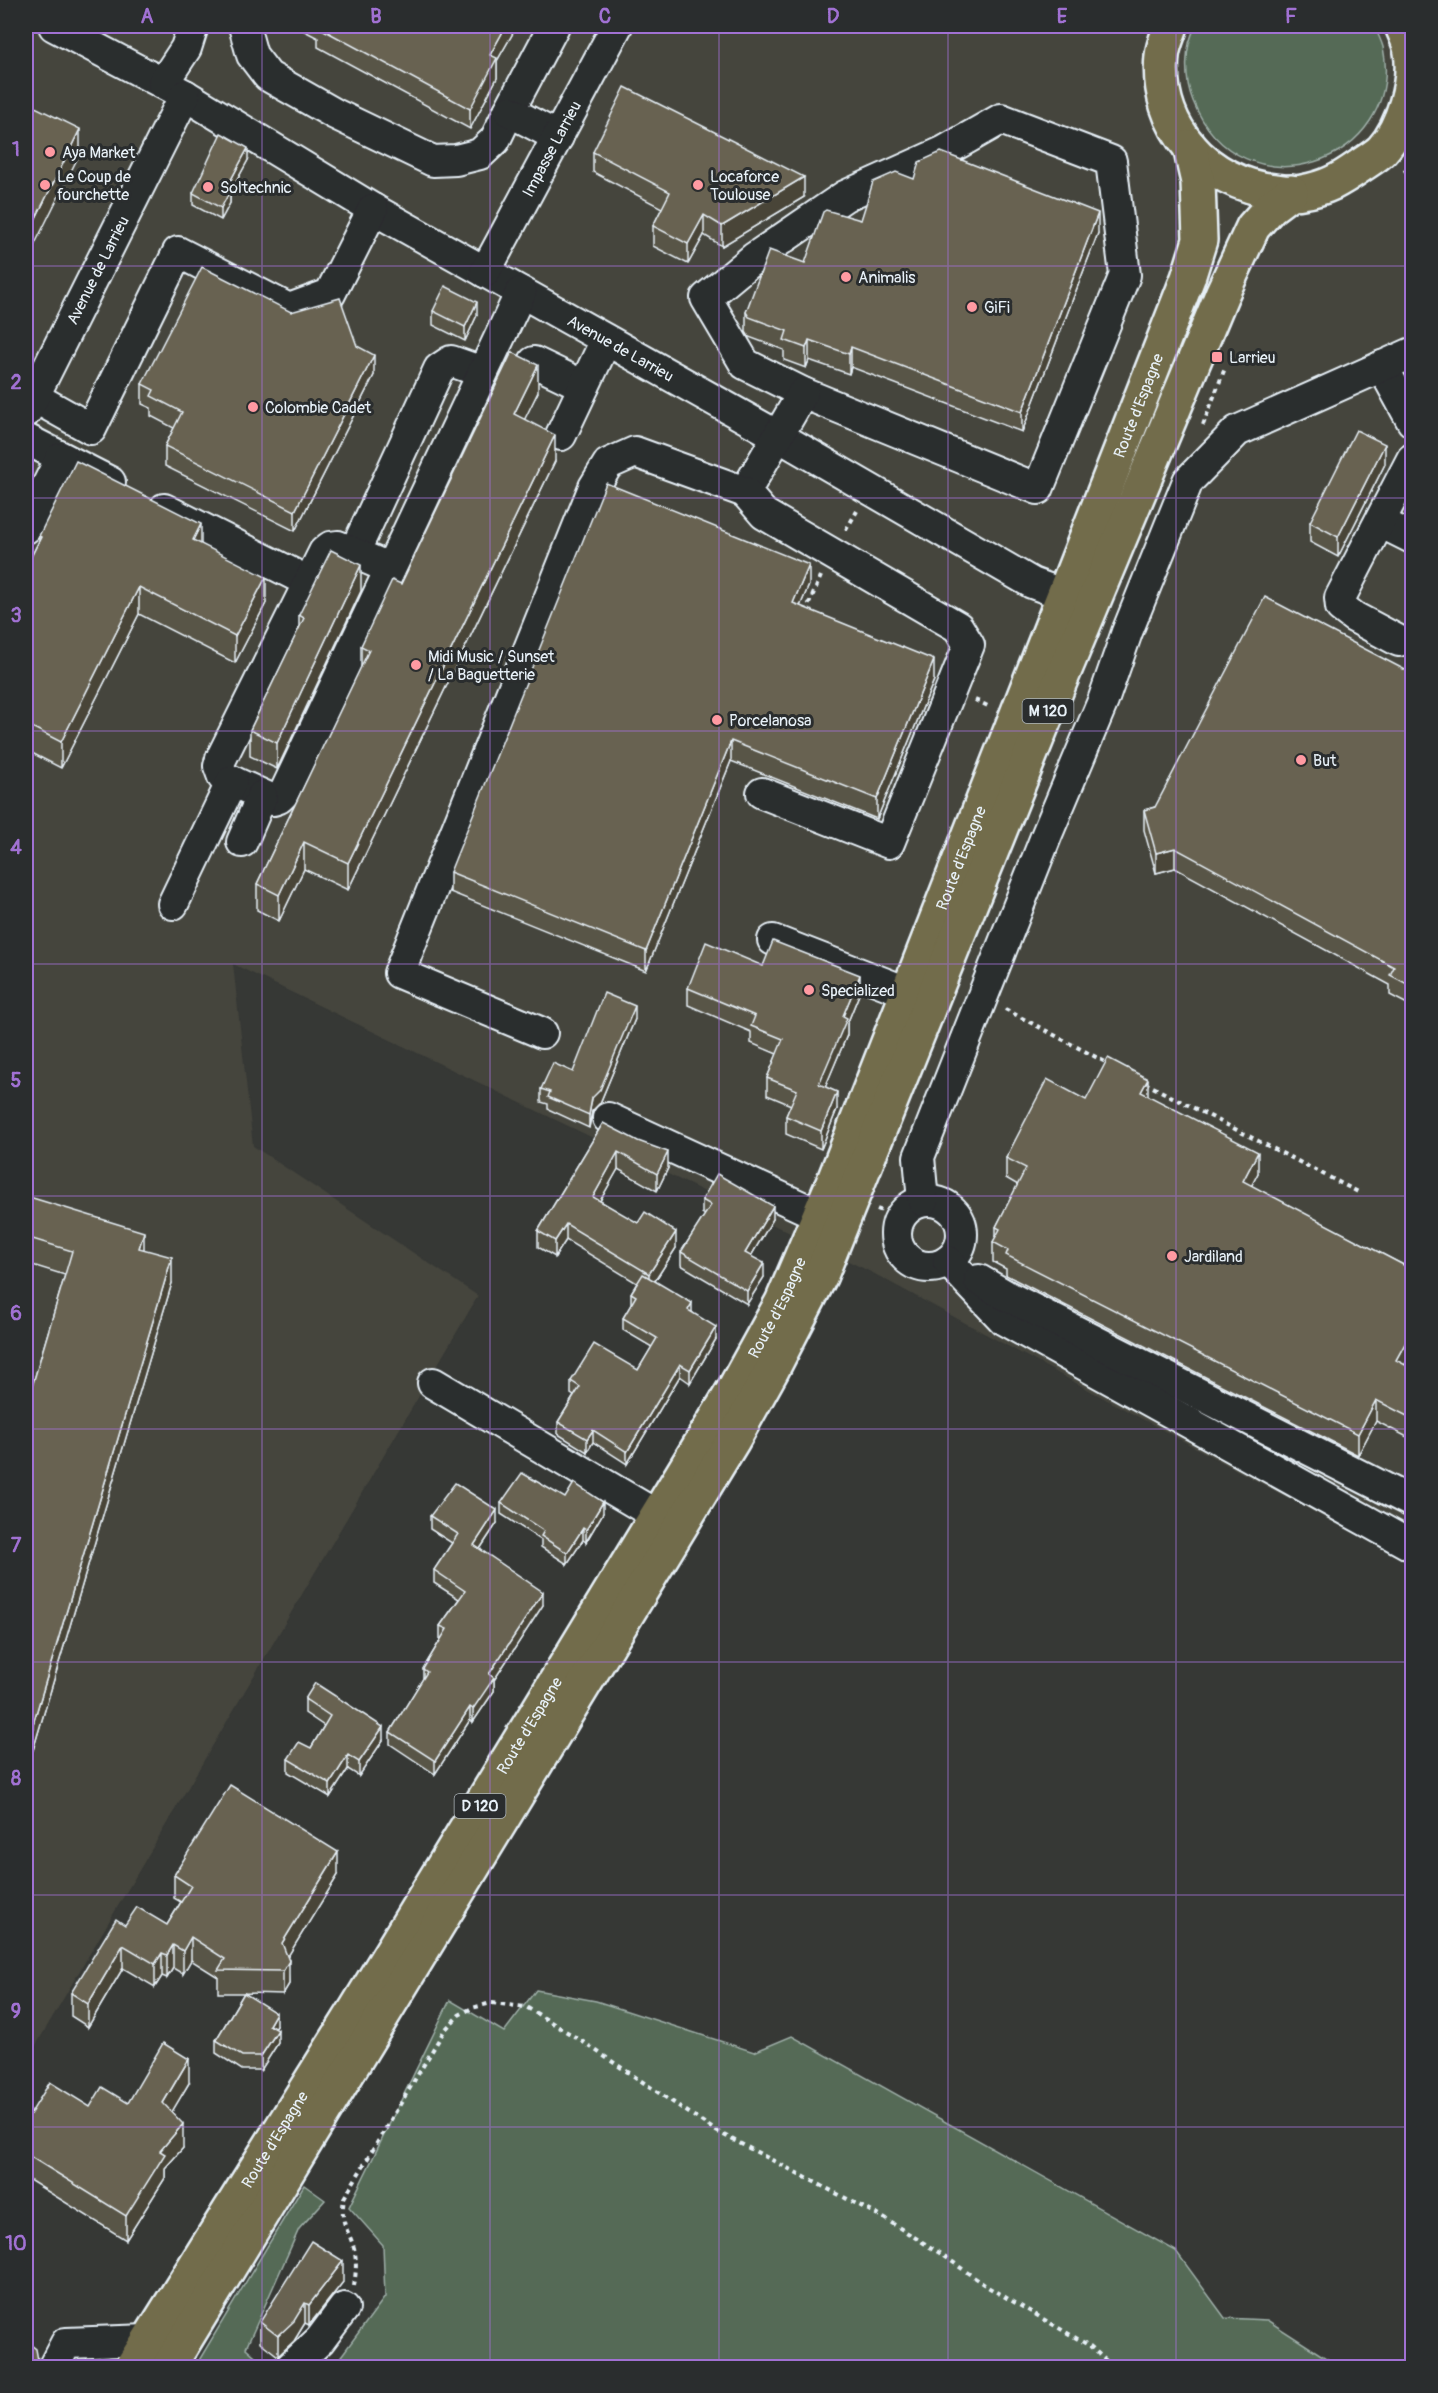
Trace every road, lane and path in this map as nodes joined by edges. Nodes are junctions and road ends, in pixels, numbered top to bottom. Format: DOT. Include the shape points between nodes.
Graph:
graph roads {
  1 [pos="193,26"];
  2 [pos="244,26"];
  3 [pos="554,26"];
  4 [pos="617,26"];
  5 [pos="1144,26"];
  6 [pos="64,28"];
  7 [pos="1166,40"];
  8 [pos="1409,43"];
  9 [pos="174,89"];
  10 [pos="508,111"];
  11 [pos="558,136"];
  12 [pos="1413,139"];
  13 [pos="1190,147"];
  14 [pos="943,152"];
  15 [pos="1391,162"];
  16 [pos="976,166"];
  17 [pos="1413,166"];
  18 [pos="1291,192"];
  19 [pos="372,209"];
  20 [pos="1086,210"];
  21 [pos="1119,223"];
  22 [pos="485,272"];
  23 [pos="521,292"];
  24 [pos="606,340"];
  25 [pos="1413,353"];
  26 [pos="534,362"];
  27 [pos="1226,365"];
  28 [pos="1382,366"];
  29 [pos="482,372"];
  30 [pos="584,386"];
  31 [pos="803,393"];
  32 [pos="30,404"];
  33 [pos="1413,421"];
  34 [pos="1202,430"];
  35 [pos="561,435"];
  36 [pos="778,436"];
  37 [pos="26,439"];
  38 [pos="406,440"];
  39 [pos="443,454"];
  40 [pos="61,458"];
  41 [pos="1413,459"];
  42 [pos="745,492"];
  43 [pos="858,511"];
  44 [pos="1380,522"];
  45 [pos="26,528"];
  46 [pos="1413,538"];
  47 [pos="355,551"];
  48 [pos="831,553"];
  49 [pos="389,568"];
  50 [pos="309,582"];
  51 [pos="1062,594"];
  52 [pos="802,621"];
  53 [pos="1399,641"];
  54 [pos="951,689"];
  55 [pos="992,707"];
  56 [pos="232,781"];
  57 [pos="762,793"];
  58 [pos="262,796"];
  59 [pos="242,842"];
  60 [pos="173,904"];
  61 [pos="773,939"];
  62 [pos="907,992"];
  63 [pos="1004,1002"];
  64 [pos="542,1033"];
  65 [pos="1119,1070"];
  66 [pos="1140,1080"];
  67 [pos="608,1118"];
  68 [pos="1360,1193"];
  69 [pos="899,1209"];
  70 [pos="821,1232"];
  71 [pos="948,1261"];
  72 [pos="433,1383"];
  73 [pos="1413,1502"];
  74 [pos="668,1522"];
  75 [pos="1413,1546"];
  76 [pos="344,2308"];
  77 [pos="148,2340"];
  78 [pos="53,2367"];
  79 [pos="131,2367"];
  80 [pos="168,2367"];
  81 [pos="290,2367"];
  82 [pos="1114,2367"];
  1 -- 9 [label="street"];
  2 -- 10 [label="street" via="252,55 268,76 335,114 433,161 480,154 495,140"];
  3 -- 10 [label="street"];
  4 -- 11 [label="street, Impasse Larrieu"];
  5 -- 7 [label="main road"];
  6 -- 9 [label="street, Avenue de Larrieu"];
  7 -- 13 [label="main road" via="1164,96 1177,130"];
  8 -- 15 [label="main road" via="1412,79"];
  9 -- 19 [label="street, Avenue de Larrieu"];
  9 -- 32 [label="street, Avenue de Larrieu"];
  10 -- 11 [label="street"];
  11 -- 22 [label="street, Impasse Larrieu"];
  12 -- 15 [label="street"];
  13 -- 18 [label="main road" via="1210,168 1233,182"];
  13 -- 51 [label="main road, Route d'Espagne / M 120" via="1198,182 1200,240 1104,497"];
  14 -- 16 [label="street"];
  14 -- 21 [label="street" via="1001,119 1111,161"];
  14 -- 31 [label="street" via="844,196 754,258 706,297 745,364"];
  15 -- 17 [label="path"];
  15 -- 18 [label="main road" via="1335,184"];
  18 -- 70 [label="main road, Route d'Espagne / M 120" via="1253,227 1222,294 1059,684"];
  19 -- 22 [label="street, Avenue de Larrieu"];
  19 -- 32 [label="street" via="330,294 289,309 178,252 91,429"];
  20 -- 21 [label="street"];
  21 -- 31 [label="street" via="1125,275 1038,489"];
  22 -- 23 [label="street, Avenue de Larrieu"];
  23 -- 24 [label="street, Avenue de Larrieu"];
  23 -- 29 [label="street"];
  24 -- 30 [label="street"];
  24 -- 36 [label="street, Avenue de Larrieu"];
  25 -- 28 [label="street"];
  26 -- 30 [label="street"];
  27 -- 34 [label="path"];
  28 -- 33 [label="street"];
  28 -- 69 [label="street" via="1237,431 1188,481"];
  29 -- 38 [label="street" via="459,362 444,364"];
  29 -- 39 [label="street"];
  30 -- 35 [label="street"];
  31 -- 36 [label="street"];
  36 -- 42 [label="street"];
  36 -- 51 [label="street, Avenue de Larrieu" via="1032,583"];
  37 -- 40 [label="street"];
  38 -- 39 [label="street"];
  38 -- 47 [label="street"];
  39 -- 49 [label="street"];
  40 -- 45 [label="street"];
  40 -- 50 [label="street"];
  41 -- 44 [label="street"];
  42 -- 48 [label="street" via="764,514"];
  42 -- 64 [label="street" via="635,452 608,464 594,487 399,973"];
  43 -- 48 [label="path"];
  44 -- 46 [label="street"];
  44 -- 53 [label="street" via="1340,598 1341,607"];
  47 -- 49 [label="street"];
  47 -- 50 [label="street" via="330,547"];
  48 -- 52 [label="path"];
  48 -- 54 [label="street" via="958,627 969,645"];
  49 -- 58 [label="street" via="285,792 273,800"];
  50 -- 56 [label="street" via="221,759 220,772"];
  51 -- 62 [label="main road, Route d'Espagne / M 120"];
  54 -- 55 [label="path"];
  54 -- 57 [label="street" via="889,843"];
  56 -- 58 [label="street"];
  56 -- 60 [label="street"];
  58 -- 59 [label="street"];
  61 -- 62 [label="street"];
  62 -- 70 [label="main road, Route d'Espagne / M 120"];
  63 -- 65 [label="path" via="1005,1011"];
  66 -- 68 [label="path"];
  67 -- 70 [label="street"];
  69 -- 71 [label="street" via="895,1232 906,1259 934,1267"];
  69 -- 71 [label="street" via="936,1201 957,1215 962,1240"];
  70 -- 74 [label="main road, Route d'Espagne / D 120" via="821,1275 772,1370"];
  71 -- 73 [label="street" via="1005,1295"];
  71 -- 75 [label="street" via="1004,1320"];
  72 -- 74 [label="street"];
  74 -- 77 [label="main road, Route d'Espagne / D 120"];
  74 -- 80 [label="main road, Route d'Espagne / D 120"];
  76 -- 81 [label="street" via="320,2340"];
  76 -- 82 [label="path" via="354,2288 357,2265 342,2215 344,2198 444,2031 472,2008 508,2004 526,2007 577,2038 717,2132 882,2217 986,2286 1090,2346"];
  77 -- 78 [label="street" via="66,2343"];
  77 -- 79 [label="main road, Route d'Espagne / D 120"];
}
